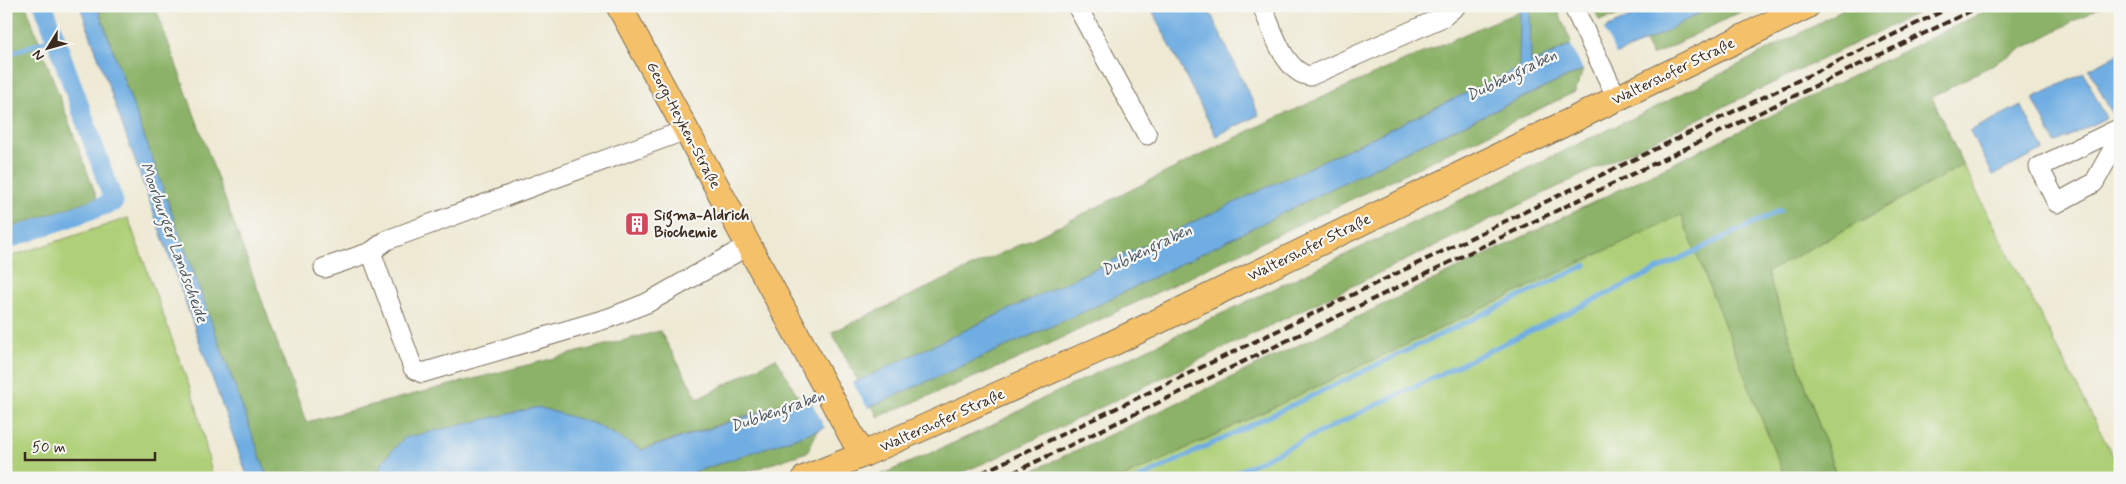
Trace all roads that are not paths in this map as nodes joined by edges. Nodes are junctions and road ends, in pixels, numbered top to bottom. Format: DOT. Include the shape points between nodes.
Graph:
graph roads {
  1 [pos="619,6"];
  2 [pos="1077,6"];
  3 [pos="1262,6"];
  4 [pos="1456,6"];
  5 [pos="1573,6"];
  6 [pos="1807,6"];
  7 [pos="1617,98"];
  8 [pos="2120,128"];
  9 [pos="686,130"];
  10 [pos="1147,135"];
  11 [pos="2120,136"];
  12 [pos="749,245"];
  13 [pos="371,252"];
  14 [pos="324,268"];
  15 [pos="862,455"];
  16 [pos="805,478"];
  1 -- 9 [label="main road, Georg-Heyken-Straße"];
  2 -- 10 [label="street"];
  3 -- 4 [label="street" via="1290,66 1301,75 1310,76 1443,17"];
  5 -- 7 [label="street"];
  6 -- 7 [label="main road, Waltershofer Straße"];
  7 -- 15 [label="main road, Waltershofer Straße" via="1107,346"];
  8 -- 11 [label="street" via="2039,168 2057,202 2094,183"];
  9 -- 12 [label="main road, Georg-Heyken-Straße"];
  9 -- 13 [label="street" via="387,240"];
  12 -- 13 [label="street" via="639,306 609,318 422,373 413,368"];
  12 -- 15 [label="main road, Georg-Heyken-Straße"];
  13 -- 14 [label="street"];
  15 -- 16 [label="main road, Waltershofer Straße"];
}
